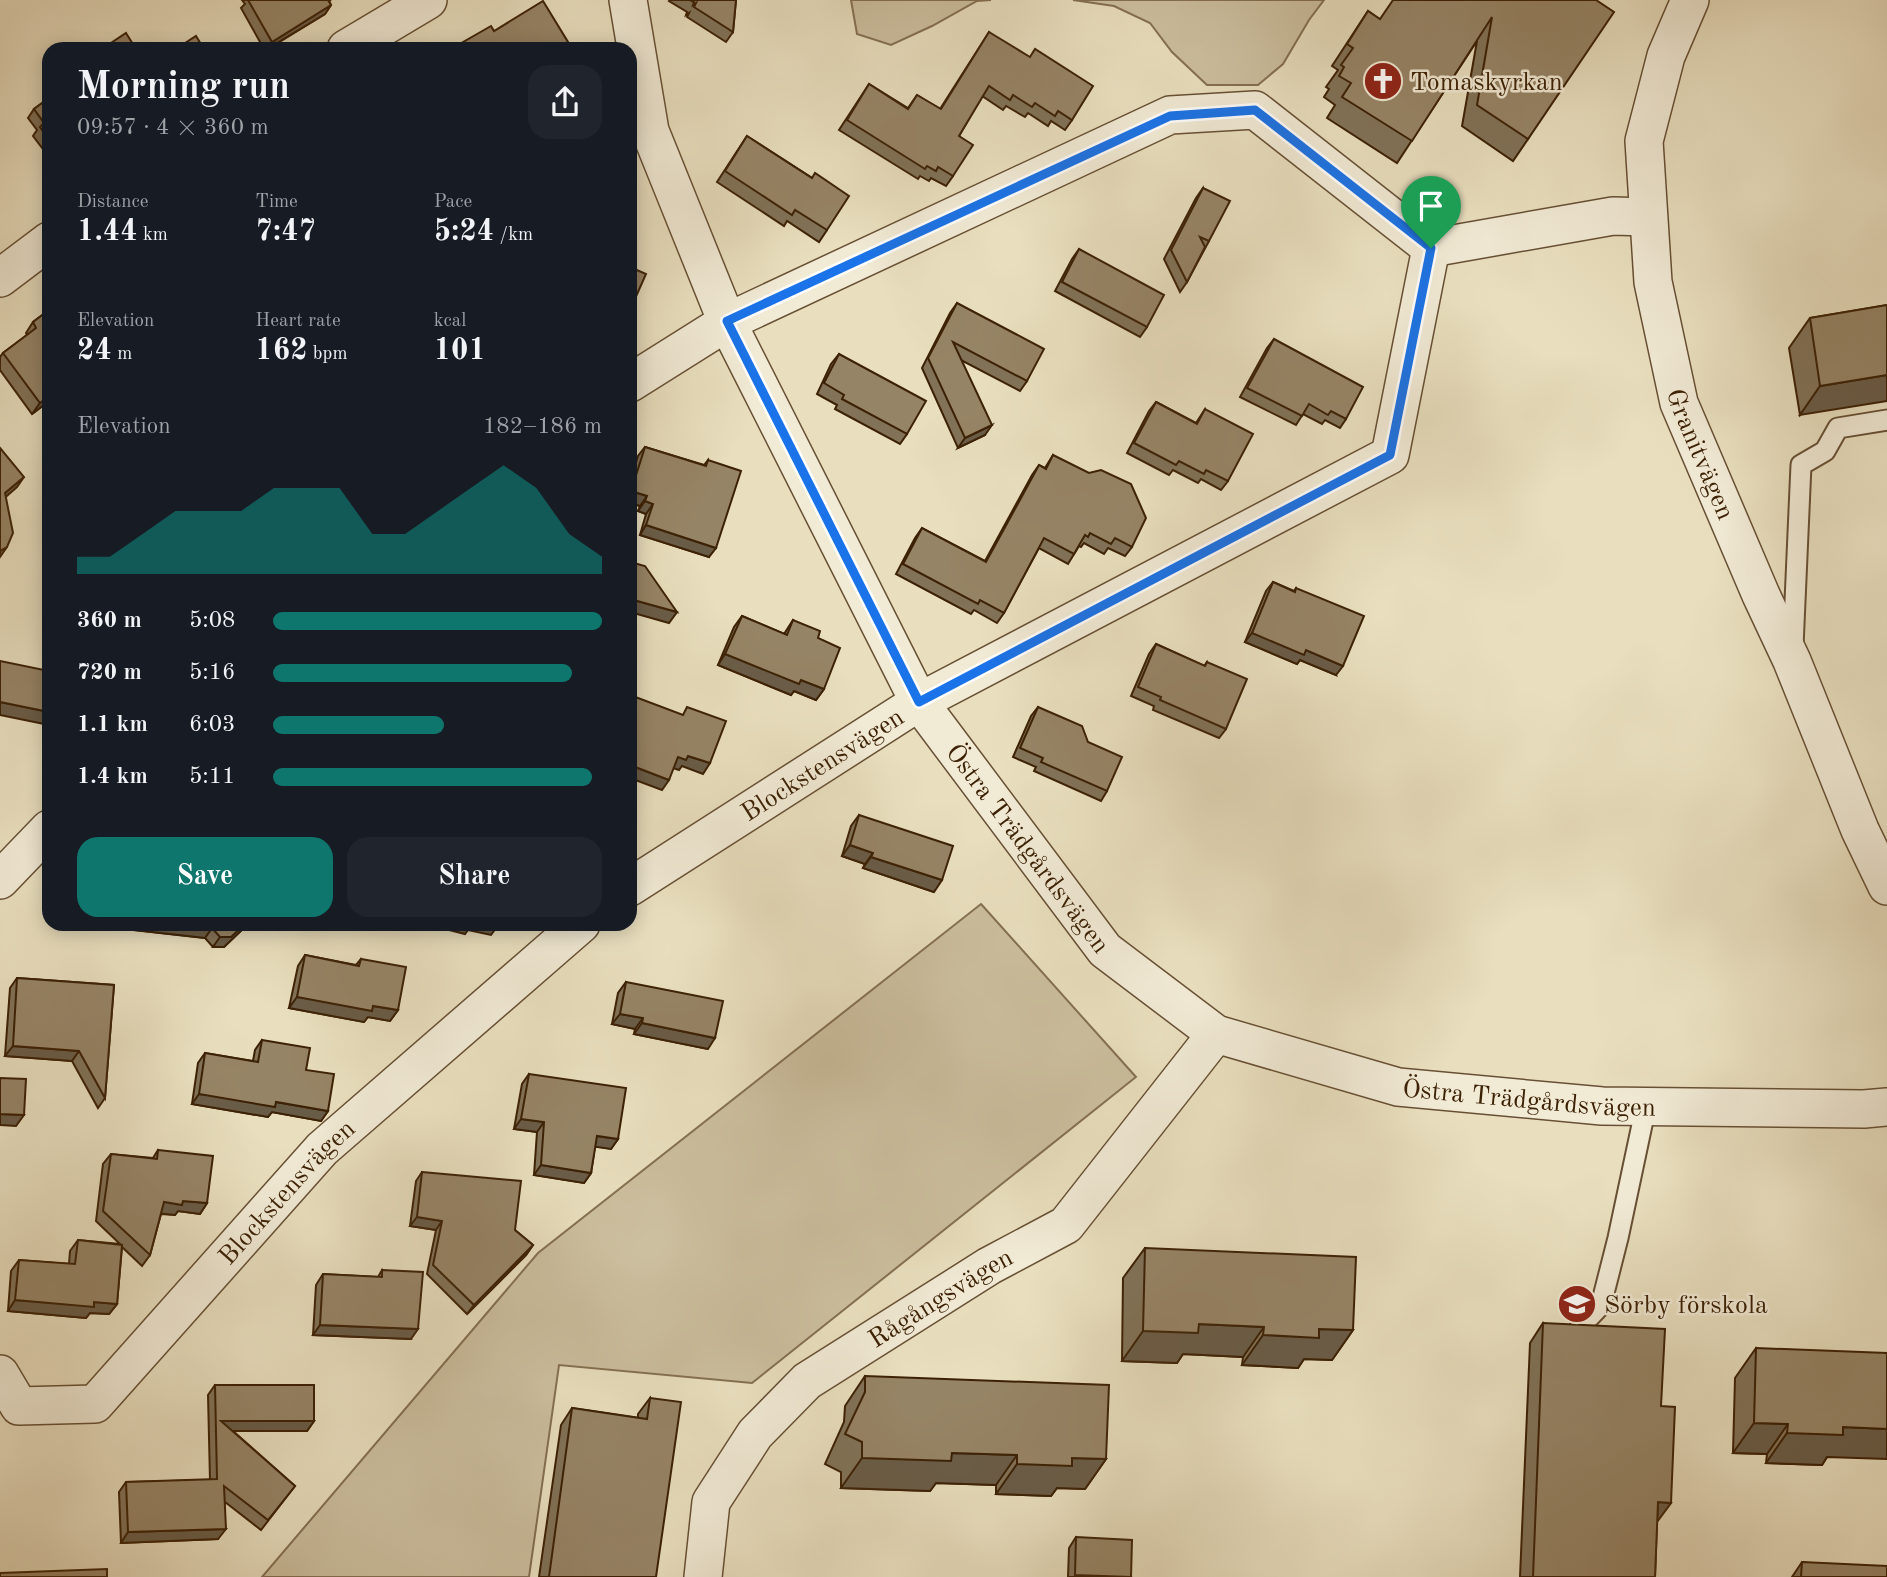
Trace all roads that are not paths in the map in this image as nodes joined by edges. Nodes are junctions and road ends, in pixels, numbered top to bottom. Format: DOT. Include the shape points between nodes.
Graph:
graph roads {
  1 [pos="428,0"];
  2 [pos="628,0"];
  3 [pos="1690,0"];
  4 [pos="358,42"];
  5 [pos="635,42"];
  6 [pos="637,54"];
  7 [pos="1648,217"];
  8 [pos="42,246"];
  9 [pos="1431,248"];
  10 [pos="0,278"];
  11 [pos="727,321"];
  12 [pos="637,379"];
  13 [pos="1887,420"];
  14 [pos="1792,662"];
  15 [pos="919,702"];
  16 [pos="42,836"];
  17 [pos="0,880"];
  18 [pos="637,883"];
  19 [pos="1887,886"];
  20 [pos="573,931"];
  21 [pos="1216,1034"];
  22 [pos="1646,1107"];
  23 [pos="1887,1107"];
  24 [pos="1580,1327"];
  25 [pos="0,1374"];
  26 [pos="703,1577"];
  1 -- 4 [label="street"];
  2 -- 5 [label="street, Östra Trädgårdsvägen"];
  3 -- 7 [label="street, Granitvägen" via="1666,56 1644,141"];
  6 -- 11 [label="street, Östra Trädgårdsvägen" via="650,131"];
  7 -- 9 [label="street" via="1613,216"];
  7 -- 14 [label="street, Granitvägen" via="1653,282 1679,403"];
  8 -- 10 [label="street"];
  9 -- 11 [label="street" via="1255,110 1170,116"];
  9 -- 15 [label="street, Blockstensvägen" via="1390,455"];
  11 -- 12 [label="street"];
  11 -- 15 [label="street, Östra Trädgårdsvägen"];
  13 -- 14 [label="lane" via="1838,428 1825,451 1801,465"];
  14 -- 19 [label="street, Granitvägen"];
  15 -- 18 [label="street, Blockstensvägen"];
  15 -- 21 [label="street, Östra Trädgårdsvägen" via="1105,950"];
  16 -- 17 [label="street"];
  20 -- 25 [label="street, Blockstensvägen" via="322,1149 94,1405 19,1406"];
  21 -- 22 [label="street, Östra Trädgårdsvägen" via="1398,1087"];
  21 -- 26 [label="street, Rågångsvägen" via="1066,1224 989,1266 807,1381 755,1434 712,1502"];
  22 -- 23 [label="street, Östra Trädgårdsvägen"];
  22 -- 24 [label="lane" via="1601,1305"];
}
